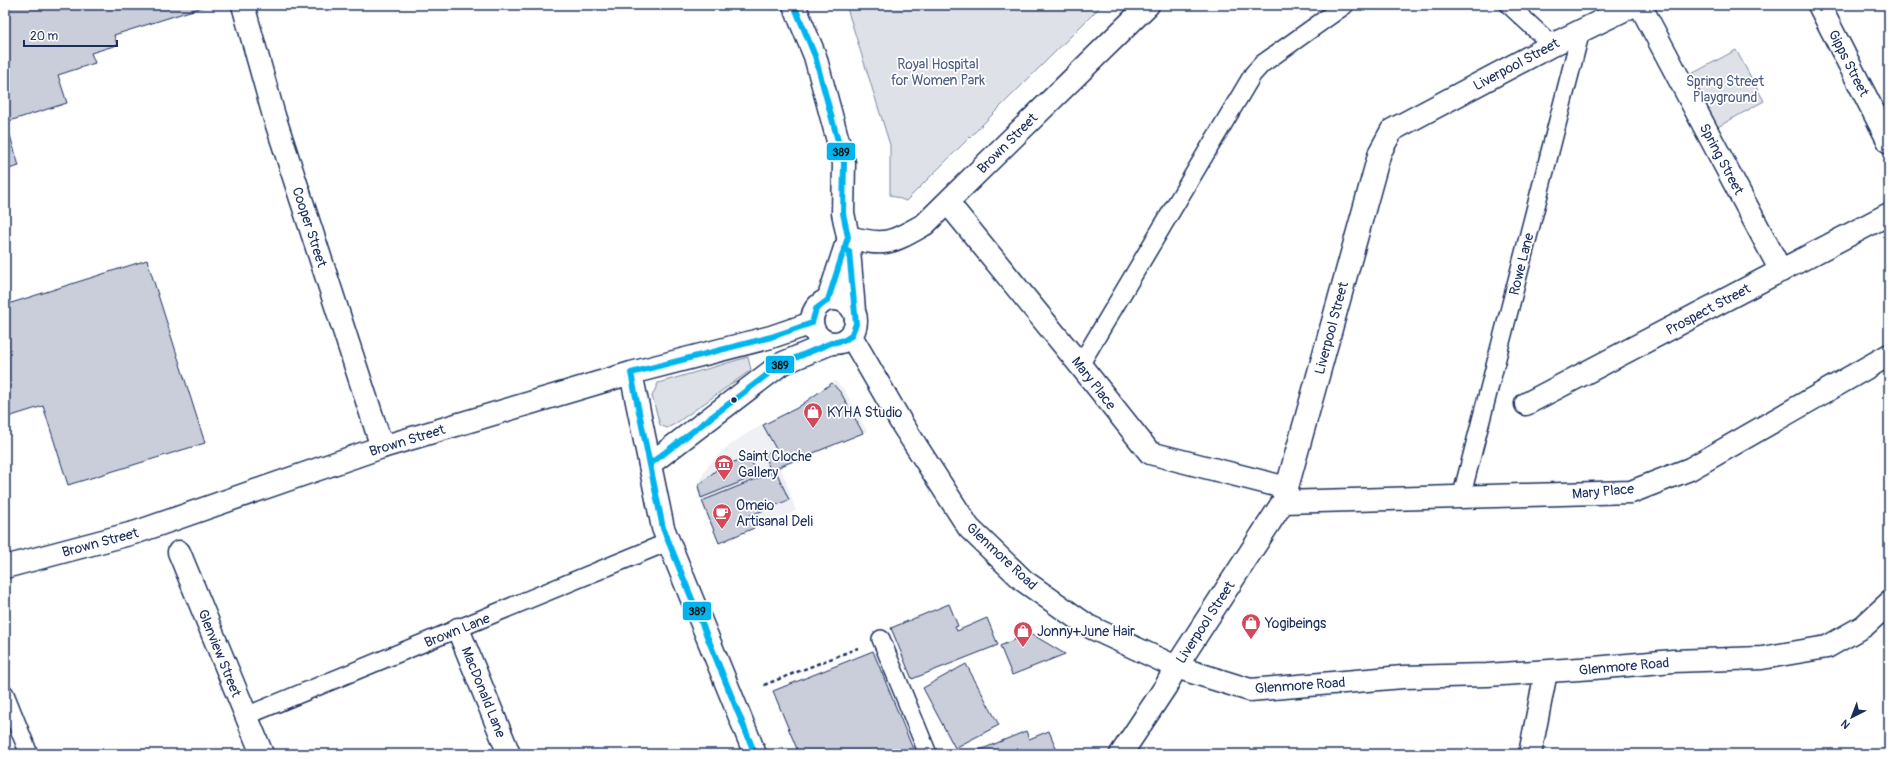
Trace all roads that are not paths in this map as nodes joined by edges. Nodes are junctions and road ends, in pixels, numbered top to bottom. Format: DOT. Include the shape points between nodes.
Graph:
graph roads {
  1 [pos="243,5"];
  2 [pos="794,5"];
  3 [pos="1148,5"];
  4 [pos="1345,5"];
  5 [pos="1509,5"];
  6 [pos="1634,5"];
  7 [pos="1640,5"];
  8 [pos="1819,5"];
  9 [pos="1581,31"];
  10 [pos="1552,45"];
  11 [pos="1889,142"];
  12 [pos="948,203"];
  13 [pos="1889,214"];
  14 [pos="848,237"];
  15 [pos="1781,271"];
  16 [pos="828,300"];
  17 [pos="854,311"];
  18 [pos="812,323"];
  19 [pos="841,339"];
  20 [pos="1889,355"];
  21 [pos="1080,365"];
  22 [pos="631,373"];
  23 [pos="1526,404"];
  24 [pos="382,447"];
  25 [pos="650,464"];
  26 [pos="1285,495"];
  27 [pos="1460,498"];
  28 [pos="668,542"];
  29 [pos="179,552"];
  30 [pos="5,567"];
  31 [pos="1889,603"];
  32 [pos="458,629"];
  33 [pos="881,639"];
  34 [pos="1176,667"];
  35 [pos="1546,672"];
  36 [pos="5,694"];
  37 [pos="246,716"];
  38 [pos="29,754"];
  39 [pos="262,754"];
  40 [pos="509,754"];
  41 [pos="756,754"];
  42 [pos="928,754"];
  43 [pos="1121,754"];
  44 [pos="1530,754"];
  1 -- 24 [label="street, Cooper Street" via="274,116"];
  2 -- 14 [label="street" via="815,56 844,163 843,213"];
  3 -- 12 [label="street, Brown Street"];
  4 -- 21 [label="lane" via="1262,64 1253,74"];
  5 -- 10 [label="lane"];
  6 -- 9 [label="street, Liverpool Street"];
  7 -- 15 [label="street, Spring Street"];
  8 -- 11 [label="street, Gipps Street"];
  9 -- 10 [label="street, Liverpool Street"];
  9 -- 27 [label="lane, Rowe Lane"];
  10 -- 26 [label="street, Liverpool Street" via="1392,130 1380,152"];
  12 -- 14 [label="street, Brown Street" via="925,224 898,239 881,244"];
  12 -- 21 [label="street, Mary Place"];
  13 -- 15 [label="street, Prospect Street"];
  14 -- 16 [label="street"];
  14 -- 17 [label="street"];
  15 -- 23 [label="street, Prospect Street"];
  16 -- 17 [label="street" via="846,302"];
  16 -- 18 [label="street" via="816,309"];
  17 -- 19 [label="street" via="856,324"];
  18 -- 19 [label="street" via="818,336"];
  18 -- 22 [label="street, Brown Street" via="771,337"];
  19 -- 25 [label="street" via="781,364"];
  19 -- 34 [label="street, Glenmore Road" via="902,424 969,528 1024,581 1088,626"];
  20 -- 27 [label="street, Mary Place" via="1690,469 1631,492"];
  21 -- 26 [label="street, Mary Place" via="1150,453"];
  22 -- 24 [label="street, Brown Street"];
  22 -- 25 [label="street"];
  24 -- 30 [label="street, Brown Street" via="137,532"];
  25 -- 28 [label="street"];
  26 -- 27 [label="street, Mary Place"];
  26 -- 34 [label="street, Liverpool Street"];
  28 -- 32 [label="lane, Brown Lane"];
  28 -- 41 [label="street"];
  29 -- 37 [label="street, Glenview Street"];
  31 -- 35 [label="street, Glenmore Road" via="1864,626 1827,647 1762,658 1673,661"];
  32 -- 37 [label="lane, Brown Lane"];
  32 -- 40 [label="street, MacDonald Lane"];
  33 -- 42 [label="lane"];
  34 -- 35 [label="street, Glenmore Road" via="1250,690 1403,677"];
  34 -- 43 [label="street, Liverpool Street"];
  35 -- 44 [label="street"];
  36 -- 38 [label="lane"];
  37 -- 39 [label="street, Glenview Street"];
}
